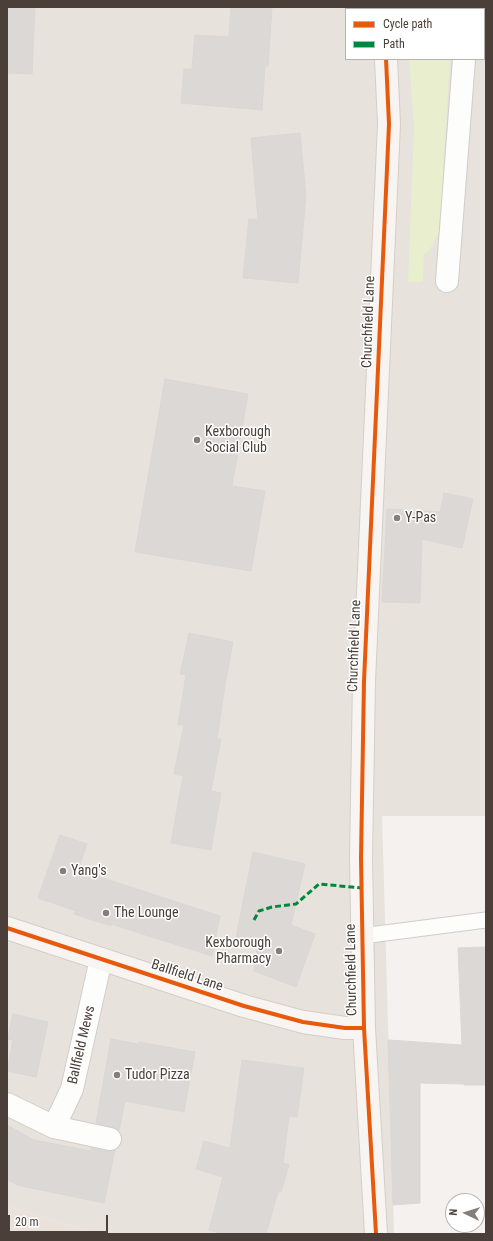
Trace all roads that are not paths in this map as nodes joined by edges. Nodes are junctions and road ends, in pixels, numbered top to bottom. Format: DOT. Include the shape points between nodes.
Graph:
graph roads {
  1 [pos="386,60"];
  2 [pos="464,60"];
  3 [pos="447,281"];
  4 [pos="486,920"];
  5 [pos="7,928"];
  6 [pos="362,936"];
  7 [pos="101,959"];
  8 [pos="364,1028"];
  9 [pos="7,1104"];
  10 [pos="54,1127"];
  11 [pos="110,1139"];
  12 [pos="376,1234"];
  1 -- 6 [label="street, Churchfield Lane" via="389,124 364,681"];
  2 -- 3 [label="street"];
  4 -- 6 [label="lane"];
  5 -- 7 [label="street, Ballfield Lane"];
  6 -- 8 [label="street, Churchfield Lane"];
  7 -- 8 [label="street, Ballfield Lane" via="244,1006 303,1022"];
  7 -- 10 [label="street, Ballfield Mews" via="72,1089"];
  8 -- 12 [label="street, Churchfield Lane"];
  9 -- 10 [label="street"];
  10 -- 11 [label="street"];
}
